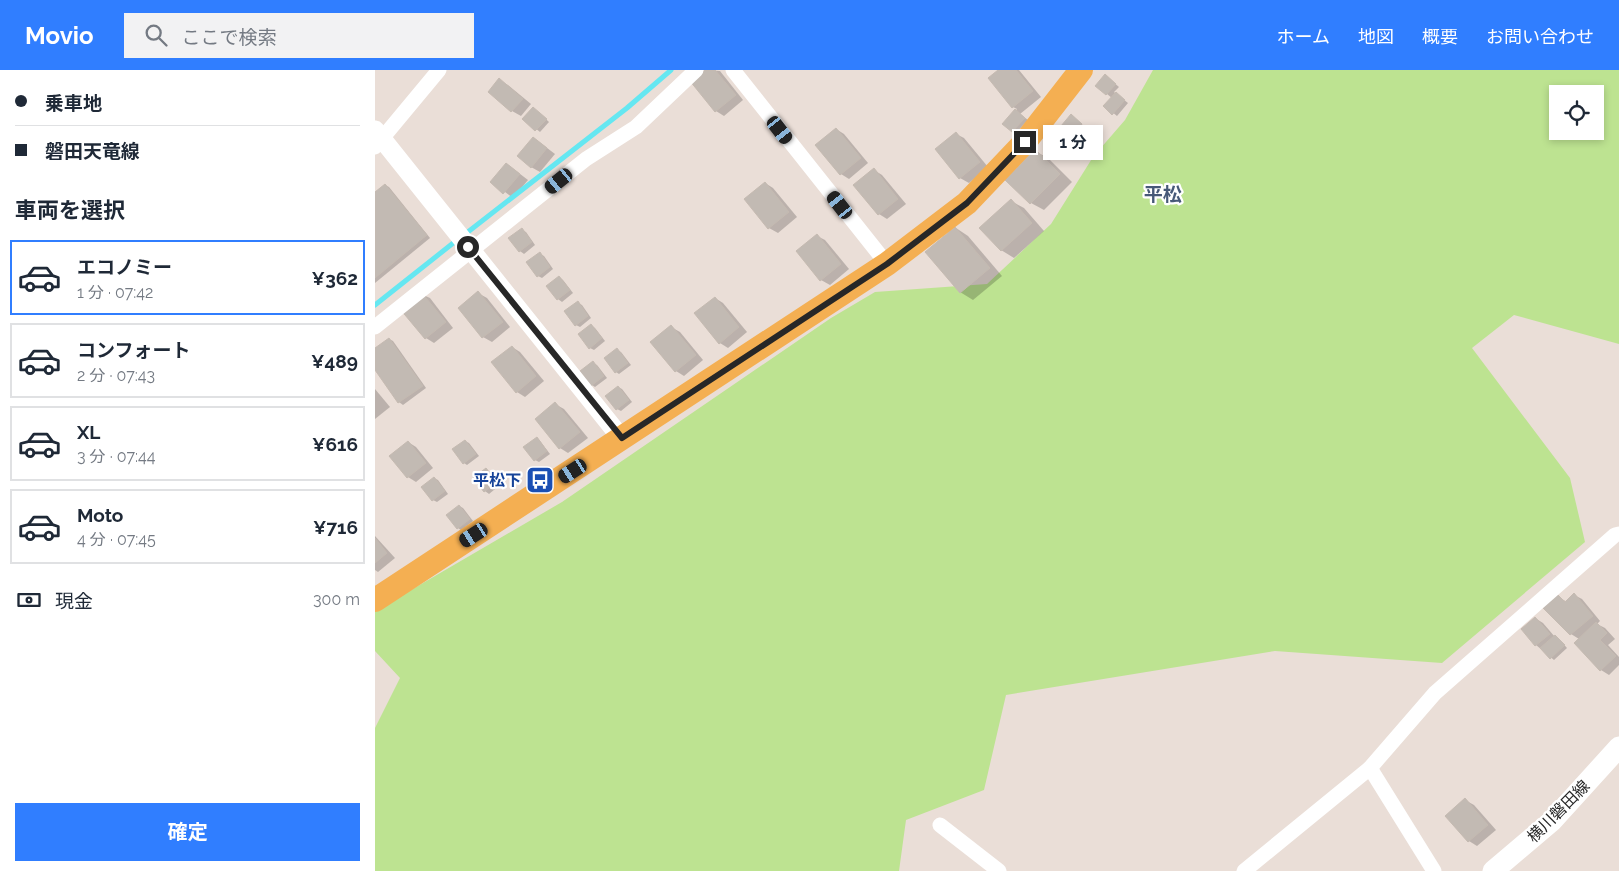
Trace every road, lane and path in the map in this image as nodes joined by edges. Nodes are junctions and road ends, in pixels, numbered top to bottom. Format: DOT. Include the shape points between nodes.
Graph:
graph roads {
  1 [pos="439,70"];
  2 [pos="696,70"];
  3 [pos="733,70"];
  4 [pos="1081,70"];
  5 [pos="378,138"];
  6 [pos="465,244"];
  7 [pos="887,264"];
  8 [pos="375,327"];
  9 [pos="622,438"];
  10 [pos="1619,534"];
  11 [pos="375,600"];
  12 [pos="1619,747"];
  13 [pos="1370,768"];
  14 [pos="939,825"];
  15 [pos="999,871"];
  16 [pos="1244,871"];
  17 [pos="1435,871"];
  18 [pos="1493,871"];
  1 -- 5 [label="street"];
  2 -- 6 [label="street" via="636,127"];
  3 -- 7 [label="street"];
  4 -- 7 [label="main road" via="1025,142 967,203"];
  5 -- 6 [label="street"];
  6 -- 8 [label="street"];
  6 -- 9 [label="street"];
  7 -- 9 [label="main road"];
  9 -- 11 [label="main road"];
  10 -- 13 [label="street" via="1435,693"];
  12 -- 18 [label="main road, 横川磐田線" via="1552,822"];
  13 -- 16 [label="street"];
  13 -- 17 [label="street"];
  14 -- 15 [label="street"];
}
